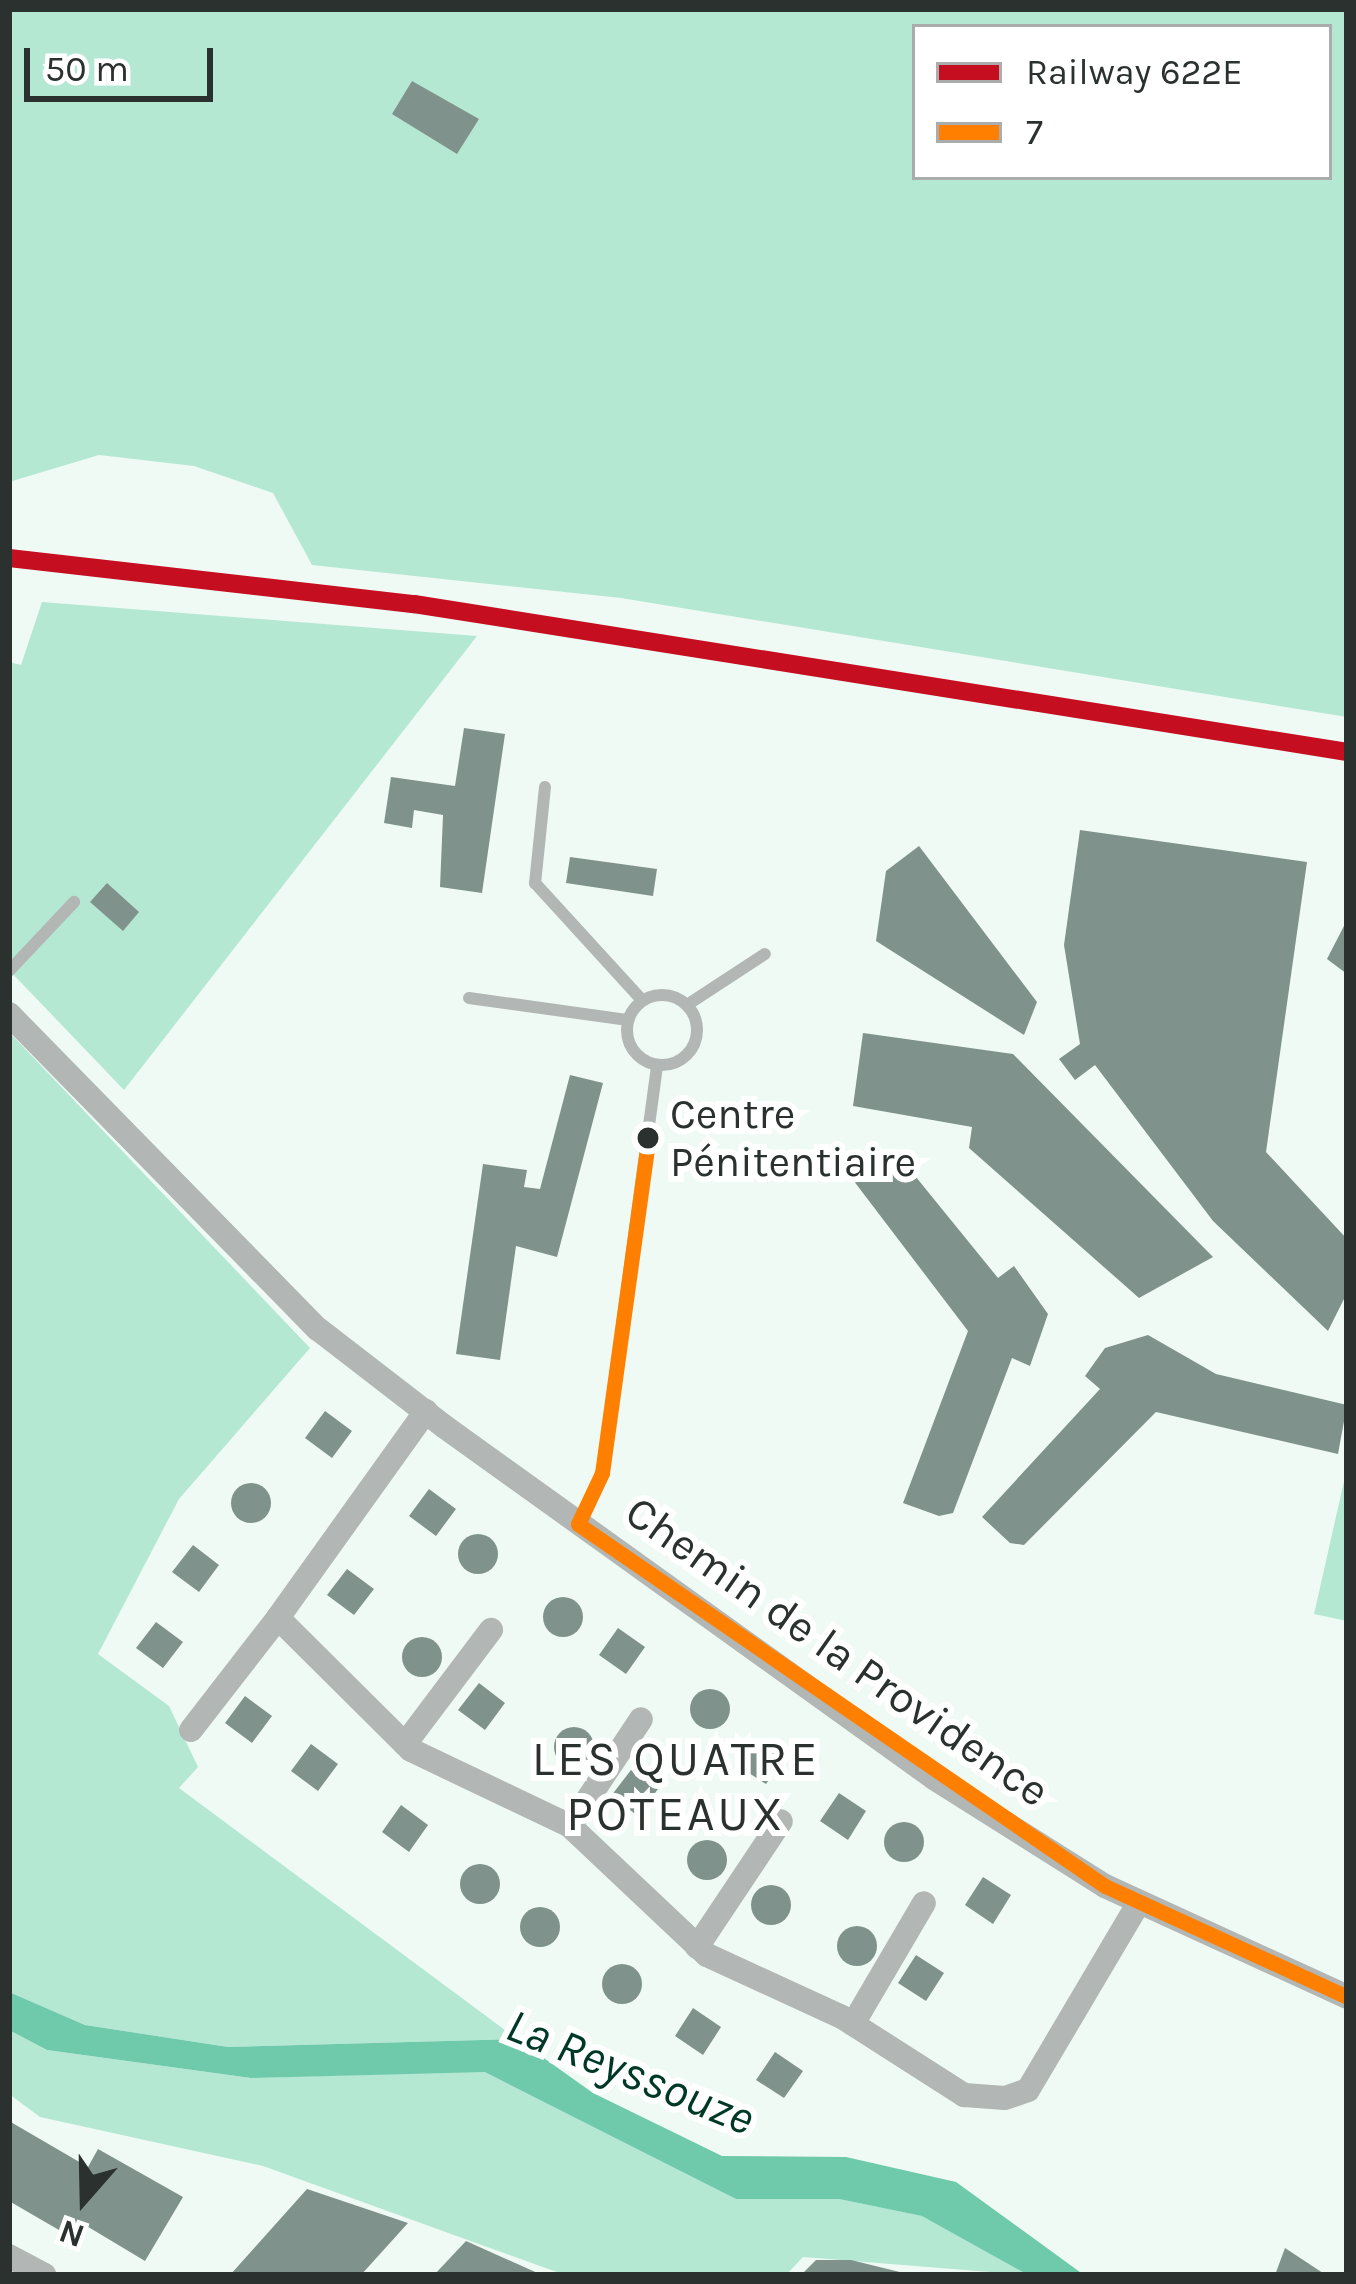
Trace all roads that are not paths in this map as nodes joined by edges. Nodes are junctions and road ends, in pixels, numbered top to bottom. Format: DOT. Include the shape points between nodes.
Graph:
graph roads {
  1 [pos="545,787"];
  2 [pos="74,902"];
  3 [pos="765,954"];
  4 [pos="9,971"];
  5 [pos="469,998"];
  6 [pos="642,1000"];
  7 [pos="687,1005"];
  8 [pos="9,1014"];
  9 [pos="628,1020"];
  10 [pos="657,1065"];
  11 [pos="426,1411"];
  12 [pos="578,1524"];
  13 [pos="278,1618"];
  14 [pos="491,1630"];
  15 [pos="641,1719"];
  16 [pos="191,1730"];
  17 [pos="404,1744"];
  18 [pos="781,1821"];
  19 [pos="570,1826"];
  20 [pos="1139,1902"];
  21 [pos="923,1903"];
  22 [pos="697,1947"];
  23 [pos="1347,1997"];
  24 [pos="853,2024"];
  25 [pos="9,2256"];
  26 [pos="44,2275"];
  1 -- 6 [label="lane" via="535,883"];
  2 -- 4 [label="lane"];
  3 -- 7 [label="lane"];
  5 -- 9 [label="lane"];
  6 -- 7 [label="lane"];
  6 -- 9 [label="lane"];
  7 -- 10 [label="lane" via="693,1046"];
  8 -- 11 [label="street, Chemin de la Providence" via="318,1329"];
  9 -- 10 [label="lane" via="636,1054"];
  10 -- 12 [label="lane" via="602,1473"];
  11 -- 12 [label="street, Chemin de la Providence"];
  11 -- 13 [label="street"];
  12 -- 20 [label="street, Chemin de la Providence" via="934,1778"];
  13 -- 16 [label="street"];
  13 -- 17 [label="street"];
  14 -- 17 [label="street"];
  15 -- 19 [label="street"];
  17 -- 19 [label="street"];
  18 -- 22 [label="street"];
  19 -- 22 [label="street"];
  20 -- 23 [label="street, Chemin de la Providence"];
  20 -- 24 [label="street" via="1028,2090 964,2095"];
  21 -- 24 [label="street"];
  22 -- 24 [label="street"];
  25 -- 26 [label="street"];
}
